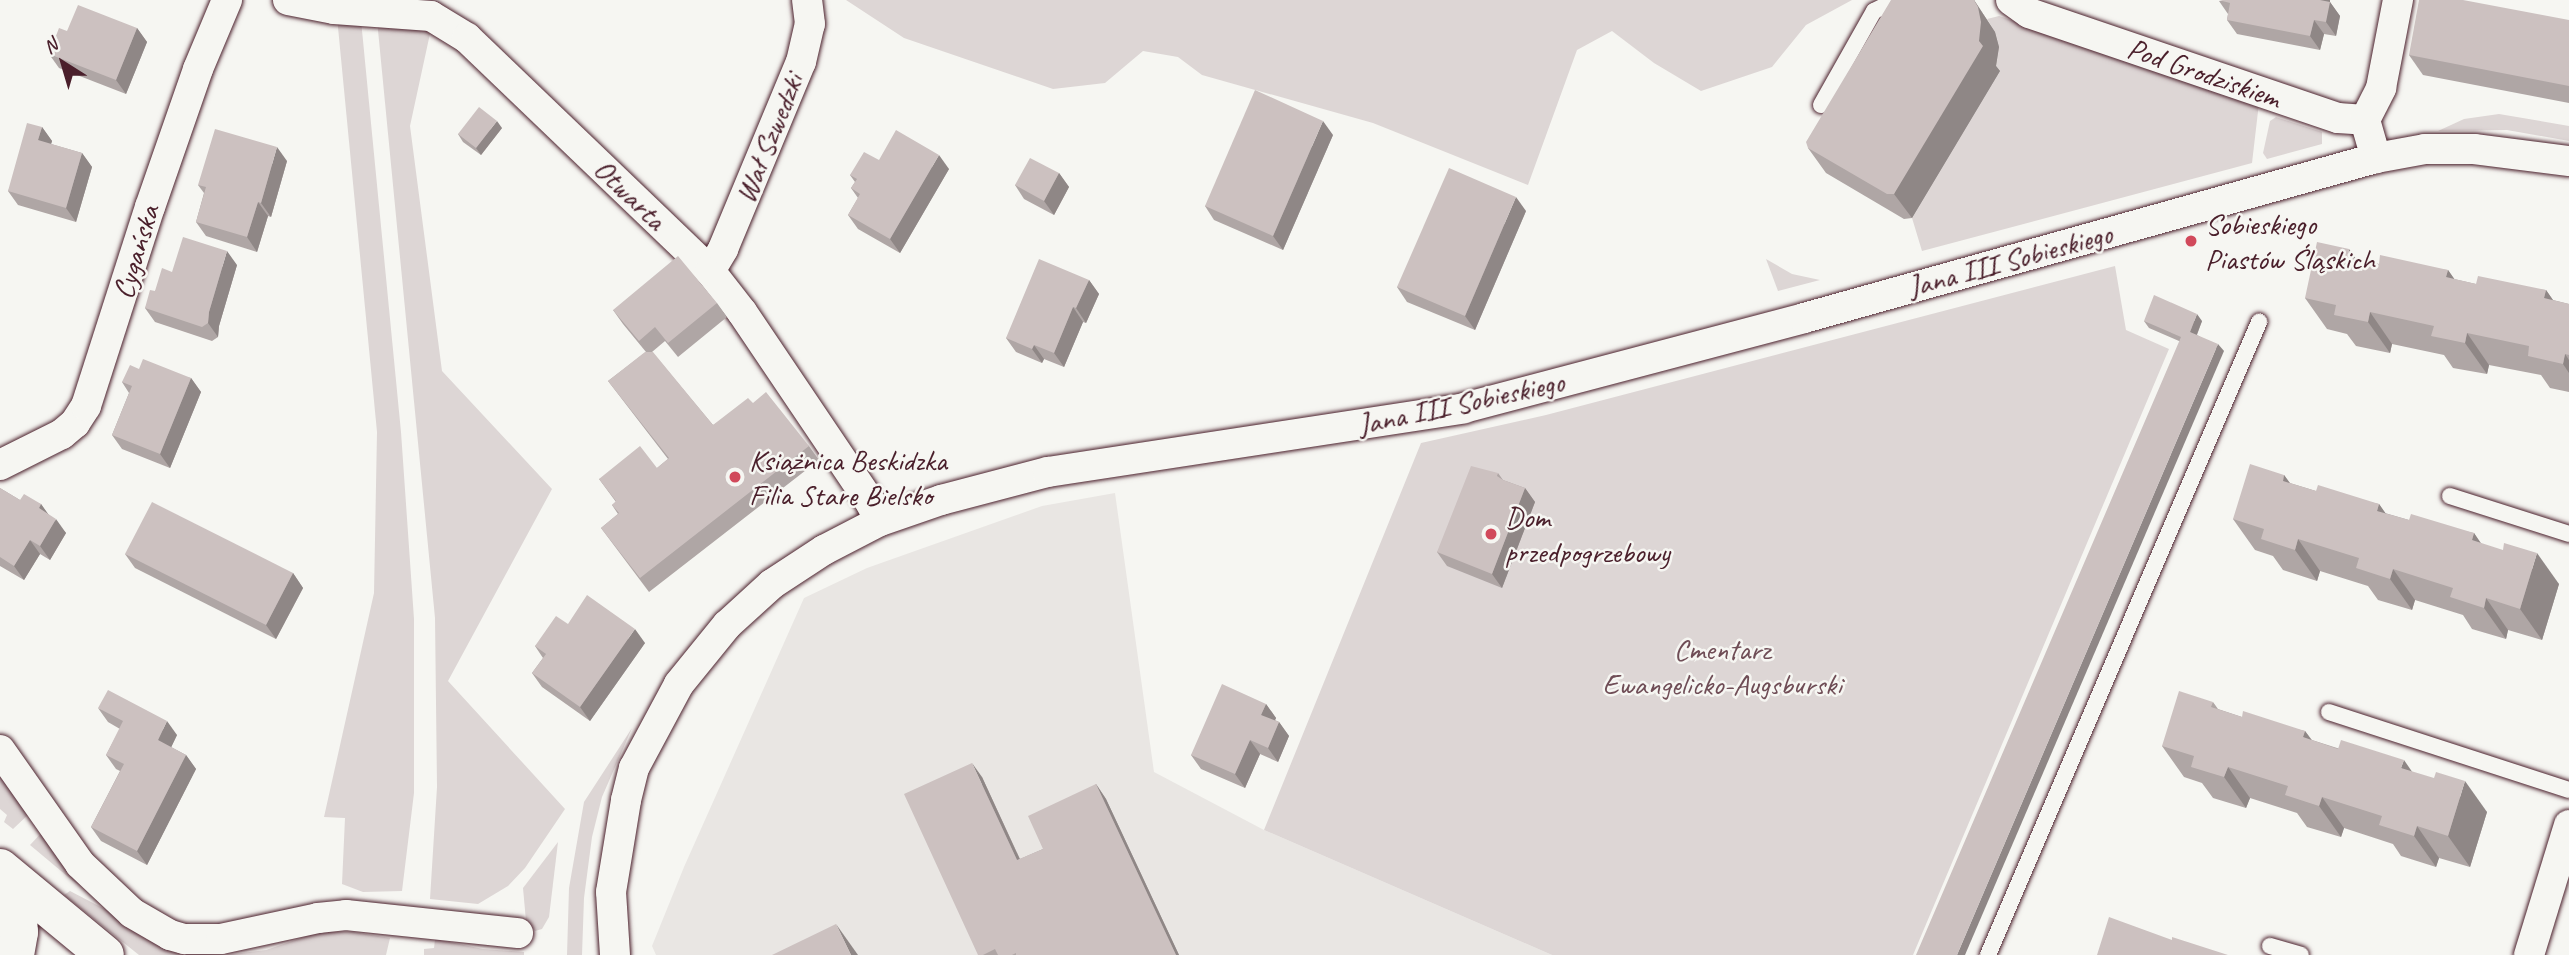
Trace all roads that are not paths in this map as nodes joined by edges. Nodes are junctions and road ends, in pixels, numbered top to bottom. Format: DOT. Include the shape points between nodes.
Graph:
graph roads {
  1 [pos="227,0"];
  2 [pos="288,0"];
  3 [pos="807,0"];
  4 [pos="1897,0"];
  5 [pos="2011,0"];
  6 [pos="2398,0"];
  7 [pos="1821,105"];
  8 [pos="2370,137"];
  9 [pos="2569,161"];
  10 [pos="710,271"];
  11 [pos="2259,322"];
  12 [pos="0,465"];
  13 [pos="2450,496"];
  14 [pos="880,521"];
  15 [pos="2569,534"];
  16 [pos="2329,712"];
  17 [pos="0,750"];
  18 [pos="2569,790"];
  19 [pos="2569,825"];
  20 [pos="8,876"];
  21 [pos="518,933"];
  22 [pos="2270,946"];
  23 [pos="15,955"];
  24 [pos="106,955"];
  25 [pos="615,955"];
  26 [pos="1988,955"];
  27 [pos="2301,955"];
  28 [pos="2529,955"];
  1 -- 12 [label="street, Cygańska" via="150,207 86,407 62,434"];
  2 -- 10 [label="street, Otwarta" via="334,9 413,13 449,24"];
  3 -- 10 [label="street, Wał Szwedzki" via="810,24 801,62"];
  4 -- 7 [label="lane" via="1874,11"];
  5 -- 8 [label="street, Pod Grodziskiem" via="2029,13 2338,118"];
  6 -- 8 [label="street"];
  8 -- 9 [label="street, Jana III Sobieskiego" via="2425,149 2474,149"];
  8 -- 14 [label="street, Jana III Sobieskiego" via="1804,318 1464,408 1048,472"];
  10 -- 14 [label="street, Otwarta"];
  11 -- 26 [label="lane"];
  13 -- 15 [label="lane"];
  14 -- 25 [label="street, Jana III Sobieskiego" via="772,584 727,625 679,684 634,768 626,800 611,892"];
  16 -- 18 [label="lane"];
  17 -- 21 [label="street" via="88,872 132,913 170,935 221,939 345,915"];
  19 -- 28 [label="street"];
  20 -- 23 [label="main road" via="19,932"];
  20 -- 24 [label="main road"];
  22 -- 27 [label="lane"];
}
